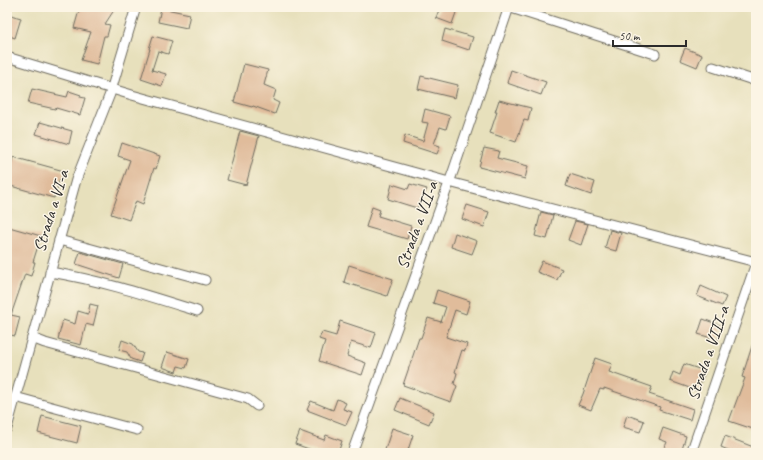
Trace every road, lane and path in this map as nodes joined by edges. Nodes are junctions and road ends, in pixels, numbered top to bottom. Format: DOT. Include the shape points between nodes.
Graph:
graph roads {
  1 [pos="136,7"];
  2 [pos="508,7"];
  3 [pos="655,54"];
  4 [pos="7,57"];
  5 [pos="713,67"];
  6 [pos="756,81"];
  7 [pos="112,89"];
  8 [pos="449,182"];
  9 [pos="59,240"];
  10 [pos="756,263"];
  11 [pos="50,272"];
  12 [pos="204,280"];
  13 [pos="197,311"];
  14 [pos="32,338"];
  15 [pos="15,397"];
  16 [pos="257,406"];
  17 [pos="7,428"];
  18 [pos="137,430"];
  19 [pos="352,453"];
  20 [pos="691,453"];
  1 -- 7 [label="street, Strada a VI-a"];
  2 -- 3 [label="street"];
  2 -- 8 [label="street, Strada a VII-a"];
  4 -- 7 [label="street"];
  5 -- 6 [label="street"];
  7 -- 8 [label="street"];
  7 -- 9 [label="street, Strada a VI-a" via="76,180"];
  8 -- 10 [label="street"];
  8 -- 19 [label="street, Strada a VII-a"];
  9 -- 11 [label="street, Strada a VI-a"];
  9 -- 12 [label="street"];
  10 -- 20 [label="street, Strada a VIII-a"];
  11 -- 13 [label="street" via="128,290"];
  11 -- 14 [label="street, Strada a VI-a"];
  14 -- 15 [label="street, Strada a VI-a"];
  14 -- 16 [label="street" via="248,399"];
  15 -- 17 [label="street, Strada a VI-a"];
  15 -- 18 [label="street"];
}
